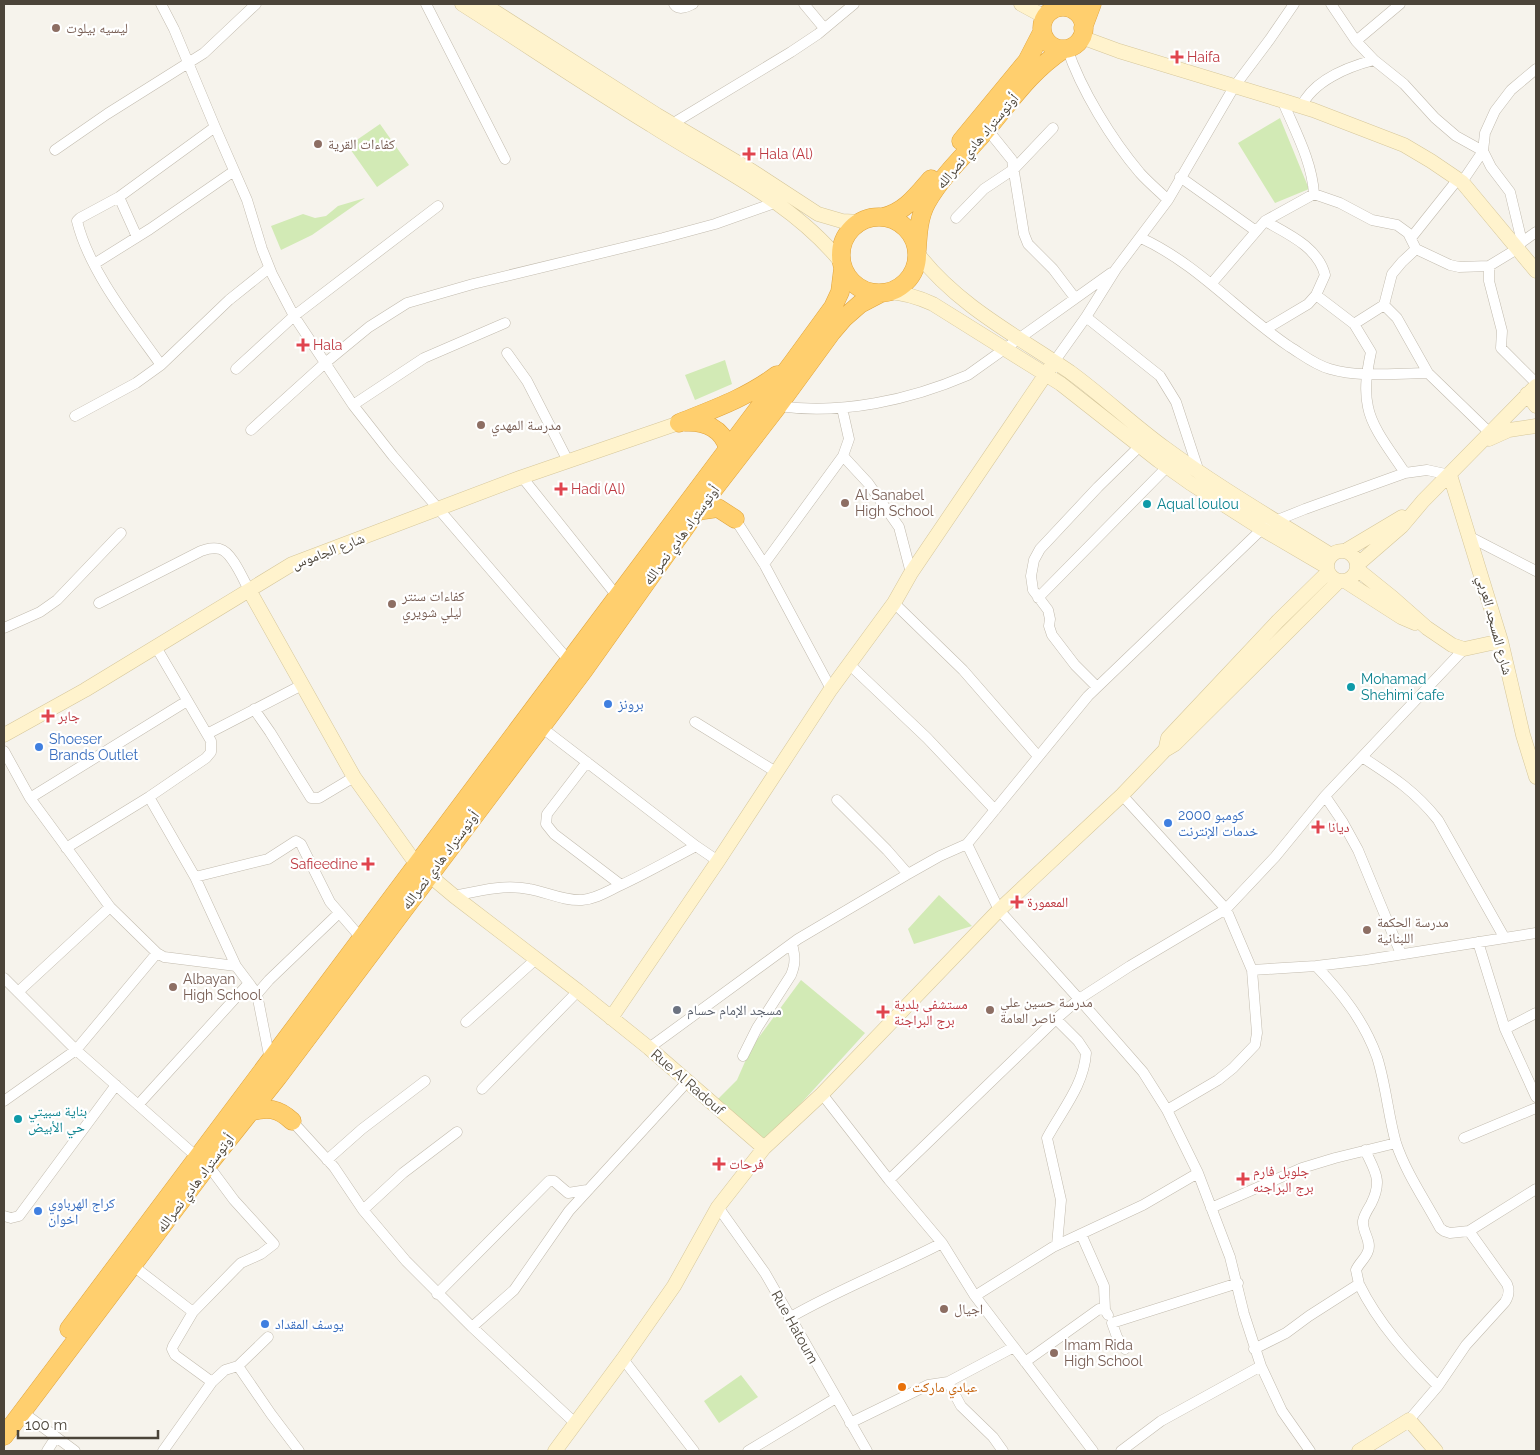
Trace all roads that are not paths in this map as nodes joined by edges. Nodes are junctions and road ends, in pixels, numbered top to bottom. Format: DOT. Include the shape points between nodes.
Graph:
graph roads {
  1 [pos="161,4"];
  2 [pos="256,4"];
  3 [pos="426,4"];
  4 [pos="462,4"];
  5 [pos="483,4"];
  6 [pos="674,4"];
  7 [pos="693,4"];
  8 [pos="804,4"];
  9 [pos="854,4"];
  10 [pos="1021,4"];
  11 [pos="1092,4"];
  12 [pos="1294,4"];
  13 [pos="1400,4"];
  14 [pos="1334,5"];
  15 [pos="1050,16"];
  16 [pos="824,28"];
  17 [pos="1082,33"];
  18 [pos="1356,41"];
  19 [pos="1066,48"];
  20 [pos="1374,60"];
  21 [pos="188,63"];
  22 [pos="1536,69"];
  23 [pos="1234,87"];
  24 [pos="1282,102"];
  25 [pos="1301,107"];
  26 [pos="672,124"];
  27 [pos="215,127"];
  28 [pos="1053,128"];
  29 [pos="987,129"];
  30 [pos="55,150"];
  31 [pos="1483,151"];
  32 [pos="505,159"];
  33 [pos="1014,168"];
  34 [pos="234,171"];
  35 [pos="1180,177"];
  36 [pos="1460,180"];
  37 [pos="1314,194"];
  38 [pos="790,196"];
  39 [pos="119,197"];
  40 [pos="1168,200"];
  41 [pos="776,204"];
  42 [pos="438,206"];
  43 [pos="883,217"];
  44 [pos="956,218"];
  45 [pos="1265,221"];
  46 [pos="862,222"];
  47 [pos="1256,231"];
  48 [pos="1536,232"];
  49 [pos="137,237"];
  50 [pos="1141,238"];
  51 [pos="1412,238"];
  52 [pos="1520,245"];
  53 [pos="1416,250"];
  54 [pos="917,252"];
  55 [pos="94,264"];
  56 [pos="842,265"];
  57 [pos="1488,266"];
  58 [pos="269,268"];
  59 [pos="1116,270"];
  60 [pos="1536,271"];
  61 [pos="1212,283"];
  62 [pos="885,293"];
  63 [pos="1316,295"];
  64 [pos="1075,298"];
  65 [pos="1384,305"];
  66 [pos="294,316"];
  67 [pos="1086,317"];
  68 [pos="505,323"];
  69 [pos="1354,324"];
  70 [pos="1266,330"];
  71 [pos="1019,338"];
  72 [pos="1004,349"];
  73 [pos="507,353"];
  74 [pos="793,362"];
  75 [pos="1054,362"];
  76 [pos="324,364"];
  77 [pos="162,365"];
  78 [pos="236,369"];
  79 [pos="1428,373"];
  80 [pos="1045,374"];
  81 [pos="1366,374"];
  82 [pos="1533,388"];
  83 [pos="353,405"];
  84 [pos="778,406"];
  85 [pos="1536,406"];
  86 [pos="842,408"];
  87 [pos="75,416"];
  88 [pos="679,423"];
  89 [pos="1536,426"];
  90 [pos="251,430"];
  91 [pos="1490,434"];
  92 [pos="1140,446"];
  93 [pos="1478,446"];
  94 [pos="728,448"];
  95 [pos="843,456"];
  96 [pos="568,461"];
  97 [pos="1167,467"];
  98 [pos="1199,472"];
  99 [pos="1405,472"];
  100 [pos="1450,475"];
  101 [pos="522,477"];
  102 [pos="719,482"];
  103 [pos="1423,501"];
  104 [pos="438,508"];
  105 [pos="697,511"];
  106 [pos="735,520"];
  107 [pos="1275,522"];
  108 [pos="1262,529"];
  109 [pos="121,533"];
  110 [pos="1470,536"];
  111 [pos="1345,551"];
  112 [pos="764,564"];
  113 [pos="1357,567"];
  114 [pos="1536,570"];
  115 [pos="1334,571"];
  116 [pos="911,573"];
  117 [pos="249,590"];
  118 [pos="617,596"];
  119 [pos="1038,598"];
  120 [pos="99,603"];
  121 [pos="894,604"];
  122 [pos="4,628"];
  123 [pos="1427,628"];
  124 [pos="1501,641"];
  125 [pos="156,647"];
  126 [pos="1464,649"];
  127 [pos="570,662"];
  128 [pos="850,665"];
  129 [pos="302,685"];
  130 [pos="1097,687"];
  131 [pos="831,689"];
  132 [pos="187,701"];
  133 [pos="254,709"];
  134 [pos="695,722"];
  135 [pos="541,727"];
  136 [pos="207,734"];
  137 [pos="4,735"];
  138 [pos="4,751"];
  139 [pos="1037,756"];
  140 [pos="1362,757"];
  141 [pos="587,762"];
  142 [pos="776,772"];
  143 [pos="354,777"];
  144 [pos="1536,777"];
  145 [pos="1122,795"];
  146 [pos="1324,796"];
  147 [pos="149,797"];
  148 [pos="30,798"];
  149 [pos="837,800"];
  150 [pos="995,810"];
  151 [pos="967,844"];
  152 [pos="696,846"];
  153 [pos="66,848"];
  154 [pos="718,861"];
  155 [pos="423,870"];
  156 [pos="908,874"];
  157 [pos="195,877"];
  158 [pos="621,885"];
  159 [pos="454,896"];
  160 [pos="110,907"];
  161 [pos="1226,909"];
  162 [pos="998,910"];
  163 [pos="339,913"];
  164 [pos="1536,934"];
  165 [pos="1504,937"];
  166 [pos="361,938"];
  167 [pos="1478,942"];
  168 [pos="792,944"];
  169 [pos="157,953"];
  170 [pos="1401,954"];
  171 [pos="536,959"];
  172 [pos="236,966"];
  173 [pos="1316,966"];
  174 [pos="1252,970"];
  175 [pos="4,978"];
  176 [pos="249,984"];
  177 [pos="578,991"];
  178 [pos="18,992"];
  179 [pos="256,994"];
  180 [pos="1080,998"];
  181 [pos="1536,1013"];
  182 [pos="611,1018"];
  183 [pos="1056,1019"];
  184 [pos="466,1022"];
  185 [pos="1505,1029"];
  186 [pos="649,1048"];
  187 [pos="76,1050"];
  188 [pos="743,1056"];
  189 [pos="270,1060"];
  190 [pos="278,1077"];
  191 [pos="425,1081"];
  192 [pos="687,1082"];
  193 [pos="116,1085"];
  194 [pos="482,1089"];
  195 [pos="822,1094"];
  196 [pos="1536,1096"];
  197 [pos="4,1101"];
  198 [pos="138,1105"];
  199 [pos="1536,1108"];
  200 [pos="1167,1110"];
  201 [pos="250,1112"];
  202 [pos="292,1121"];
  203 [pos="458,1132"];
  204 [pos="1464,1138"];
  205 [pos="1396,1143"];
  206 [pos="764,1148"];
  207 [pos="1364,1150"];
  208 [pos="328,1160"];
  209 [pos="202,1161"];
  210 [pos="1198,1173"];
  211 [pos="889,1180"];
  212 [pos="1536,1189"];
  213 [pos="588,1190"];
  214 [pos="718,1207"];
  215 [pos="1211,1208"];
  216 [pos="363,1210"];
  217 [pos="4,1216"];
  218 [pos="1469,1231"];
  219 [pos="1081,1234"];
  220 [pos="942,1243"];
  221 [pos="1057,1245"];
  222 [pos="132,1265"];
  223 [pos="1238,1284"];
  224 [pos="1358,1284"];
  225 [pos="437,1294"];
  226 [pos="975,1296"];
  227 [pos="1105,1310"];
  228 [pos="193,1312"];
  229 [pos="790,1318"];
  230 [pos="1112,1323"];
  231 [pos="472,1327"];
  232 [pos="268,1337"];
  233 [pos="1014,1347"];
  234 [pos="1254,1348"];
  235 [pos="1125,1349"];
  236 [pos="623,1358"];
  237 [pos="1025,1362"];
  238 [pos="238,1366"];
  239 [pos="1261,1366"];
  240 [pos="212,1382"];
  241 [pos="948,1382"];
  242 [pos="1438,1386"];
  243 [pos="836,1398"];
  244 [pos="21,1411"];
  245 [pos="4,1416"];
  246 [pos="1409,1420"];
  247 [pos="850,1423"];
  248 [pos="575,1424"];
  249 [pos="4,1436"];
  250 [pos="56,1437"];
  251 [pos="47,1451"];
  252 [pos="74,1451"];
  253 [pos="163,1451"];
  254 [pos="299,1451"];
  255 [pos="555,1451"];
  256 [pos="694,1451"];
  257 [pos="748,1451"];
  258 [pos="867,1451"];
  259 [pos="1002,1451"];
  260 [pos="1093,1451"];
  261 [pos="1121,1451"];
  262 [pos="1310,1451"];
  263 [pos="1359,1451"];
  264 [pos="1436,1451"];
  1 -- 21 [label="street"];
  2 -- 21 [label="street" via="214,45"];
  3 -- 32 [label="street"];
  4 -- 41 [label="street"];
  5 -- 26 [label="street"];
  6 -- 7 [label="street" via="678,8"];
  8 -- 16 [label="street"];
  9 -- 16 [label="street"];
  10 -- 15 [label="street"];
  11 -- 17 [label="highway"];
  12 -- 23 [label="street"];
  13 -- 18 [label="street"];
  14 -- 18 [label="street"];
  15 -- 17 [label="highway" via="1062,8 1073,10 1080,18"];
  15 -- 19 [label="highway" via="1044,38 1051,45"];
  15 -- 43 [label="highway, أوتوستراد هادي نصرالله" via="1027,61 919,193 902,209"];
  16 -- 26 [label="street" via="784,57"];
  17 -- 19 [label="highway" via="1076,44"];
  17 -- 23 [label="street" via="1119,51"];
  18 -- 20 [label="street"];
  19 -- 29 [label="highway, أوتوستراد هادي نصرالله" via="1034,72"];
  19 -- 40 [label="street" via="1092,102 1120,148"];
  20 -- 25 [label="street" via="1357,64 1325,81 1309,93"];
  20 -- 31 [label="street" via="1404,84 1456,136"];
  21 -- 27 [label="street"];
  21 -- 30 [label="street"];
  22 -- 31 [label="street" via="1511,90 1495,111 1485,133"];
  23 -- 24 [label="street"];
  23 -- 35 [label="street"];
  24 -- 25 [label="street"];
  24 -- 37 [label="street" via="1308,163"];
  25 -- 36 [label="street" via="1404,145"];
  26 -- 38 [label="street"];
  27 -- 34 [label="street"];
  27 -- 39 [label="street"];
  28 -- 33 [label="street"];
  29 -- 33 [label="street" via="1005,149"];
  29 -- 54 [label="highway, أوتوستراد هادي نصرالله" via="927,201 920,222"];
  31 -- 36 [label="street"];
  31 -- 52 [label="street" via="1510,192"];
  33 -- 44 [label="street" via="984,189"];
  33 -- 64 [label="street" via="1028,244"];
  34 -- 49 [label="street"];
  34 -- 58 [label="street" via="248,200"];
  35 -- 40 [label="street"];
  35 -- 47 [label="street"];
  36 -- 51 [label="street"];
  36 -- 52 [label="street"];
  37 -- 45 [label="street"];
  37 -- 51 [label="street" via="1372,220 1397,225"];
  38 -- 41 [label="street"];
  38 -- 46 [label="street" via="826,217"];
  39 -- 49 [label="street"];
  39 -- 55 [label="street" via="77,221"];
  40 -- 50 [label="street"];
  41 -- 56 [label="street" via="811,229"];
  41 -- 76 [label="street" via="663,238 407,303 370,327"];
  42 -- 66 [label="street"];
  43 -- 46 [label="highway, أوتوستراد هادي نصرالله"];
  43 -- 54 [label="highway" via="903,225 912,236"];
  45 -- 47 [label="street"];
  45 -- 63 [label="street" via="1312,251 1318,259 1326,277"];
  46 -- 56 [label="highway, أوتوستراد هادي نصرالله" via="845,237 841,249"];
  47 -- 61 [label="street"];
  48 -- 52 [label="street"];
  49 -- 55 [label="street"];
  50 -- 59 [label="street"];
  50 -- 61 [label="street" via="1159,246"];
  51 -- 53 [label="street"];
  52 -- 57 [label="street"];
  52 -- 60 [label="street"];
  53 -- 57 [label="street" via="1459,267"];
  53 -- 65 [label="street" via="1392,274"];
  54 -- 62 [label="highway, أوتوستراد هادي نصرالله" via="916,267 910,278 900,287"];
  54 -- 71 [label="street" via="928,268 955,293"];
  55 -- 77 [label="street" via="121,309"];
  56 -- 62 [label="highway" via="849,279 858,287"];
  56 -- 74 [label="highway, أوتوستراد هادي نصرالله" via="840,292 833,307"];
  57 -- 82 [label="street" via="1502,331 1501,348"];
  58 -- 66 [label="street"];
  58 -- 77 [label="street" via="229,300"];
  59 -- 64 [label="street"];
  59 -- 67 [label="street"];
  61 -- 70 [label="street"];
  62 -- 72 [label="street" via="903,293 933,304"];
  62 -- 84 [label="highway, أوتوستراد هادي نصرالله" via="860,304 844,318"];
  63 -- 69 [label="street"];
  63 -- 70 [label="street" via="1308,304"];
  64 -- 71 [label="street"];
  65 -- 69 [label="street"];
  65 -- 79 [label="street" via="1397,318"];
  66 -- 76 [label="street"];
  66 -- 78 [label="street"];
  67 -- 75 [label="street"];
  67 -- 98 [label="street" via="1160,376 1176,402"];
  68 -- 83 [label="street" via="424,358"];
  69 -- 81 [label="street" via="1371,352"];
  70 -- 81 [label="street" via="1320,366"];
  71 -- 72 [label="street"];
  71 -- 75 [label="street"];
  72 -- 80 [label="street"];
  72 -- 86 [label="street" via="968,375 950,382 889,400"];
  73 -- 96 [label="street" via="527,381"];
  74 -- 88 [label="highway" via="745,396"];
  74 -- 94 [label="highway, أوتوستراد هادي نصرالله"];
  75 -- 80 [label="street"];
  75 -- 98 [label="street"];
  76 -- 83 [label="street"];
  76 -- 90 [label="street"];
  77 -- 87 [label="street"];
  79 -- 81 [label="street"];
  79 -- 91 [label="street"];
  80 -- 92 [label="street"];
  80 -- 116 [label="street"];
  81 -- 99 [label="street" via="1370,414"];
  82 -- 85 [label="street"];
  82 -- 91 [label="street"];
  83 -- 104 [label="street"];
  84 -- 86 [label="street"];
  84 -- 102 [label="highway, أوتوستراد هادي نصرالله"];
  86 -- 95 [label="street" via="849,439"];
  88 -- 94 [label="highway" via="695,422 712,427 723,436"];
  88 -- 96 [label="street, شارع الجاموس"];
  89 -- 93 [label="street" via="1509,430"];
  91 -- 93 [label="street"];
  92 -- 97 [label="street"];
  92 -- 119 [label="street" via="1040,549 1031,576"];
  93 -- 100 [label="street"];
  94 -- 118 [label="highway, أوتوستراد هادي نصرالله"];
  95 -- 112 [label="street"];
  95 -- 116 [label="street" via="899,527"];
  96 -- 101 [label="street, شارع الجاموس"];
  97 -- 108 [label="street"];
  97 -- 119 [label="street"];
  98 -- 107 [label="street"];
  99 -- 100 [label="street" via="1427,470"];
  99 -- 107 [label="street"];
  100 -- 103 [label="street"];
  100 -- 110 [label="street, شارع المسجد العربي"];
  101 -- 104 [label="street, شارع الجاموس"];
  101 -- 118 [label="street"];
  102 -- 105 [label="highway, أوتوستراد هادي نصرالله"];
  102 -- 106 [label="highway"];
  103 -- 111 [label="street"];
  103 -- 113 [label="street" via="1402,526"];
  104 -- 117 [label="street, شارع الجاموس" via="292,564"];
  104 -- 127 [label="street"];
  105 -- 106 [label="highway" via="718,508"];
  105 -- 135 [label="highway, أوتوستراد هادي نصرالله"];
  106 -- 112 [label="street"];
  107 -- 108 [label="street"];
  107 -- 115 [label="street"];
  108 -- 115 [label="street"];
  108 -- 130 [label="street"];
  109 -- 122 [label="street" via="57,600 40,612"];
  110 -- 114 [label="street"];
  110 -- 124 [label="street, شارع المسجد العربي"];
  111 -- 113 [label="street" via="1355,558"];
  111 -- 115 [label="street" via="1337,551"];
  112 -- 131 [label="street"];
  113 -- 115 [label="street" via="1353,576"];
  113 -- 123 [label="street"];
  115 -- 123 [label="street" via="1401,618"];
  115 -- 145 [label="street" via="1278,621 1168,738 1165,750"];
  116 -- 121 [label="street"];
  117 -- 120 [label="street" via="229,555 222,549 213,548 201,551"];
  117 -- 125 [label="street, شارع الجاموس"];
  117 -- 129 [label="street, Rue Al Radouf"];
  118 -- 127 [label="highway, أوتوستراد هادي نصرالله"];
  119 -- 130 [label="street" via="1050,615 1052,635"];
  121 -- 128 [label="street"];
  121 -- 139 [label="street" via="963,670"];
  123 -- 126 [label="street" via="1446,642"];
  124 -- 126 [label="street"];
  124 -- 144 [label="street, شارع المسجد العربي"];
  125 -- 132 [label="street"];
  125 -- 137 [label="street, شارع الجاموس"];
  126 -- 140 [label="street"];
  127 -- 155 [label="highway, أوتوستراد هادي نصرالله"];
  128 -- 131 [label="street"];
  128 -- 150 [label="street" via="927,738"];
  129 -- 133 [label="street"];
  129 -- 143 [label="street, Rue Al Radouf"];
  130 -- 139 [label="street"];
  131 -- 142 [label="street"];
  132 -- 136 [label="street"];
  132 -- 148 [label="street"];
  133 -- 136 [label="street"];
  133 -- 143 [label="street" via="311,798 319,798"];
  134 -- 142 [label="street"];
  135 -- 141 [label="street"];
  135 -- 155 [label="highway, أوتوستراد هادي نصرالله"];
  136 -- 147 [label="street" via="212,746 206,758"];
  138 -- 148 [label="street"];
  139 -- 150 [label="street"];
  140 -- 146 [label="street"];
  140 -- 165 [label="street" via="1412,791 1432,812"];
  141 -- 152 [label="street"];
  141 -- 158 [label="street" via="547,814 546,824 554,834"];
  142 -- 154 [label="street"];
  143 -- 155 [label="street, Rue Al Radouf"];
  145 -- 161 [label="street"];
  145 -- 162 [label="street"];
  146 -- 161 [label="street" via="1275,857"];
  146 -- 170 [label="street" via="1358,850"];
  147 -- 153 [label="street"];
  147 -- 157 [label="street"];
  148 -- 153 [label="street"];
  149 -- 156 [label="street"];
  150 -- 151 [label="street"];
  151 -- 156 [label="street"];
  151 -- 162 [label="street"];
  152 -- 154 [label="street"];
  152 -- 158 [label="street"];
  153 -- 160 [label="street"];
  154 -- 182 [label="street"];
  155 -- 159 [label="street, Rue Al Radouf"];
  155 -- 166 [label="highway, أوتوستراد هادي نصرالله"];
  155 -- 190 [label="highway, أوتوستراد هادي نصرالله"];
  156 -- 168 [label="street"];
  157 -- 163 [label="street" via="268,859 296,841"];
  157 -- 172 [label="street"];
  158 -- 159 [label="street" via="584,899 561,898 514,887"];
  159 -- 171 [label="street, Rue Al Radouf"];
  160 -- 169 [label="street"];
  160 -- 178 [label="street"];
  161 -- 174 [label="street"];
  161 -- 180 [label="street"];
  162 -- 180 [label="street"];
  162 -- 195 [label="street"];
  163 -- 166 [label="street"];
  163 -- 179 [label="street"];
  164 -- 165 [label="street"];
  165 -- 167 [label="street"];
  166 -- 189 [label="highway, أوتوستراد هادي نصرالله"];
  167 -- 170 [label="street"];
  167 -- 185 [label="street"];
  168 -- 186 [label="street"];
  168 -- 188 [label="street" via="795,966"];
  169 -- 172 [label="street" via="164,958"];
  169 -- 187 [label="street"];
  170 -- 173 [label="street"];
  171 -- 177 [label="street, Rue Al Radouf"];
  171 -- 184 [label="street"];
  172 -- 176 [label="street"];
  173 -- 174 [label="street"];
  173 -- 205 [label="street" via="1335,985 1362,1023 1377,1058"];
  174 -- 200 [label="street" via="1255,1045 1218,1080"];
  175 -- 178 [label="street"];
  176 -- 179 [label="street"];
  176 -- 198 [label="street"];
  177 -- 182 [label="street, Rue Al Radouf"];
  177 -- 194 [label="street"];
  178 -- 187 [label="street"];
  179 -- 189 [label="street"];
  180 -- 183 [label="street"];
  180 -- 200 [label="street" via="1143,1072"];
  181 -- 185 [label="street"];
  182 -- 186 [label="street, Rue Al Radouf"];
  183 -- 211 [label="street"];
  183 -- 221 [label="street" via="1086,1053 1083,1075 1046,1138 1061,1200"];
  185 -- 196 [label="street"];
  186 -- 192 [label="street, Rue Al Radouf"];
  187 -- 193 [label="street"];
  187 -- 197 [label="street"];
  189 -- 209 [label="highway, أوتوستراد هادي نصرالله"];
  190 -- 201 [label="highway, أوتوستراد هادي نصرالله"];
  190 -- 202 [label="highway" via="281,1097"];
  191 -- 208 [label="street" via="362,1129"];
  192 -- 206 [label="street, Rue Al Radouf"];
  192 -- 213 [label="street"];
  193 -- 198 [label="street"];
  193 -- 217 [label="street" via="20,1216"];
  195 -- 206 [label="street"];
  195 -- 211 [label="street"];
  198 -- 209 [label="street"];
  199 -- 204 [label="street"];
  200 -- 210 [label="street"];
  201 -- 202 [label="highway" via="275,1110 284,1112"];
  201 -- 209 [label="highway, أوتوستراد هادي نصرالله"];
  202 -- 208 [label="street"];
  203 -- 216 [label="street" via="403,1173"];
  205 -- 207 [label="street"];
  205 -- 218 [label="street" via="1440,1228 1450,1233"];
  206 -- 214 [label="street"];
  207 -- 215 [label="street" via="1282,1176"];
  207 -- 224 [label="street" via="1378,1186 1363,1223 1369,1249 1356,1270"];
  208 -- 216 [label="street"];
  209 -- 222 [label="highway, أوتوستراد هادي نصرالله"];
  209 -- 228 [label="street" via="274,1244 241,1263"];
  209 -- 245 [label="highway, أوتوستراد هادي نصرالله"];
  210 -- 215 [label="street"];
  210 -- 219 [label="street" via="1143,1205"];
  211 -- 220 [label="street"];
  212 -- 218 [label="street"];
  213 -- 225 [label="street" via="568,1193 554,1181 549,1181"];
  213 -- 231 [label="street" via="569,1211 514,1290"];
  214 -- 229 [label="street, Rue Hatoum" via="765,1273"];
  214 -- 236 [label="street" via="674,1286"];
  215 -- 223 [label="street"];
  216 -- 225 [label="street"];
  218 -- 242 [label="street" via="1507,1284 1509,1294"];
  219 -- 221 [label="street"];
  219 -- 227 [label="street" via="1104,1286"];
  220 -- 226 [label="street"];
  220 -- 229 [label="street" via="822,1299"];
  221 -- 226 [label="street"];
  222 -- 228 [label="street"];
  222 -- 244 [label="highway, أوتوستراد هادي نصرالله"];
  223 -- 230 [label="street"];
  223 -- 234 [label="street"];
  224 -- 234 [label="street" via="1286,1333"];
  224 -- 242 [label="street" via="1375,1313"];
  225 -- 231 [label="street"];
  226 -- 233 [label="street"];
  227 -- 230 [label="street"];
  227 -- 237 [label="street" via="1099,1309"];
  228 -- 240 [label="street" via="172,1349 175,1355"];
  229 -- 243 [label="street, Rue Hatoum"];
  230 -- 235 [label="street"];
  231 -- 248 [label="street"];
  232 -- 238 [label="street"];
  233 -- 237 [label="street"];
  233 -- 241 [label="street"];
  234 -- 239 [label="street"];
  236 -- 248 [label="street"];
  236 -- 256 [label="street"];
  237 -- 260 [label="street"];
  238 -- 240 [label="street" via="225,1370"];
  238 -- 254 [label="street"];
  239 -- 261 [label="street" via="1161,1421"];
  239 -- 262 [label="street" via="1282,1412"];
  240 -- 253 [label="street"];
  241 -- 247 [label="street" via="928,1385"];
  241 -- 259 [label="street" via="961,1406 993,1437"];
  242 -- 246 [label="street"];
  243 -- 247 [label="street, Rue Hatoum"];
  243 -- 257 [label="street"];
  244 -- 249 [label="highway, أوتوستراد هادي نصرالله"];
  244 -- 250 [label="street"];
  246 -- 263 [label="street"];
  246 -- 264 [label="street"];
  247 -- 258 [label="street, Rue Hatoum"];
  248 -- 255 [label="street"];
  250 -- 251 [label="street"];
  250 -- 252 [label="street"];
}
